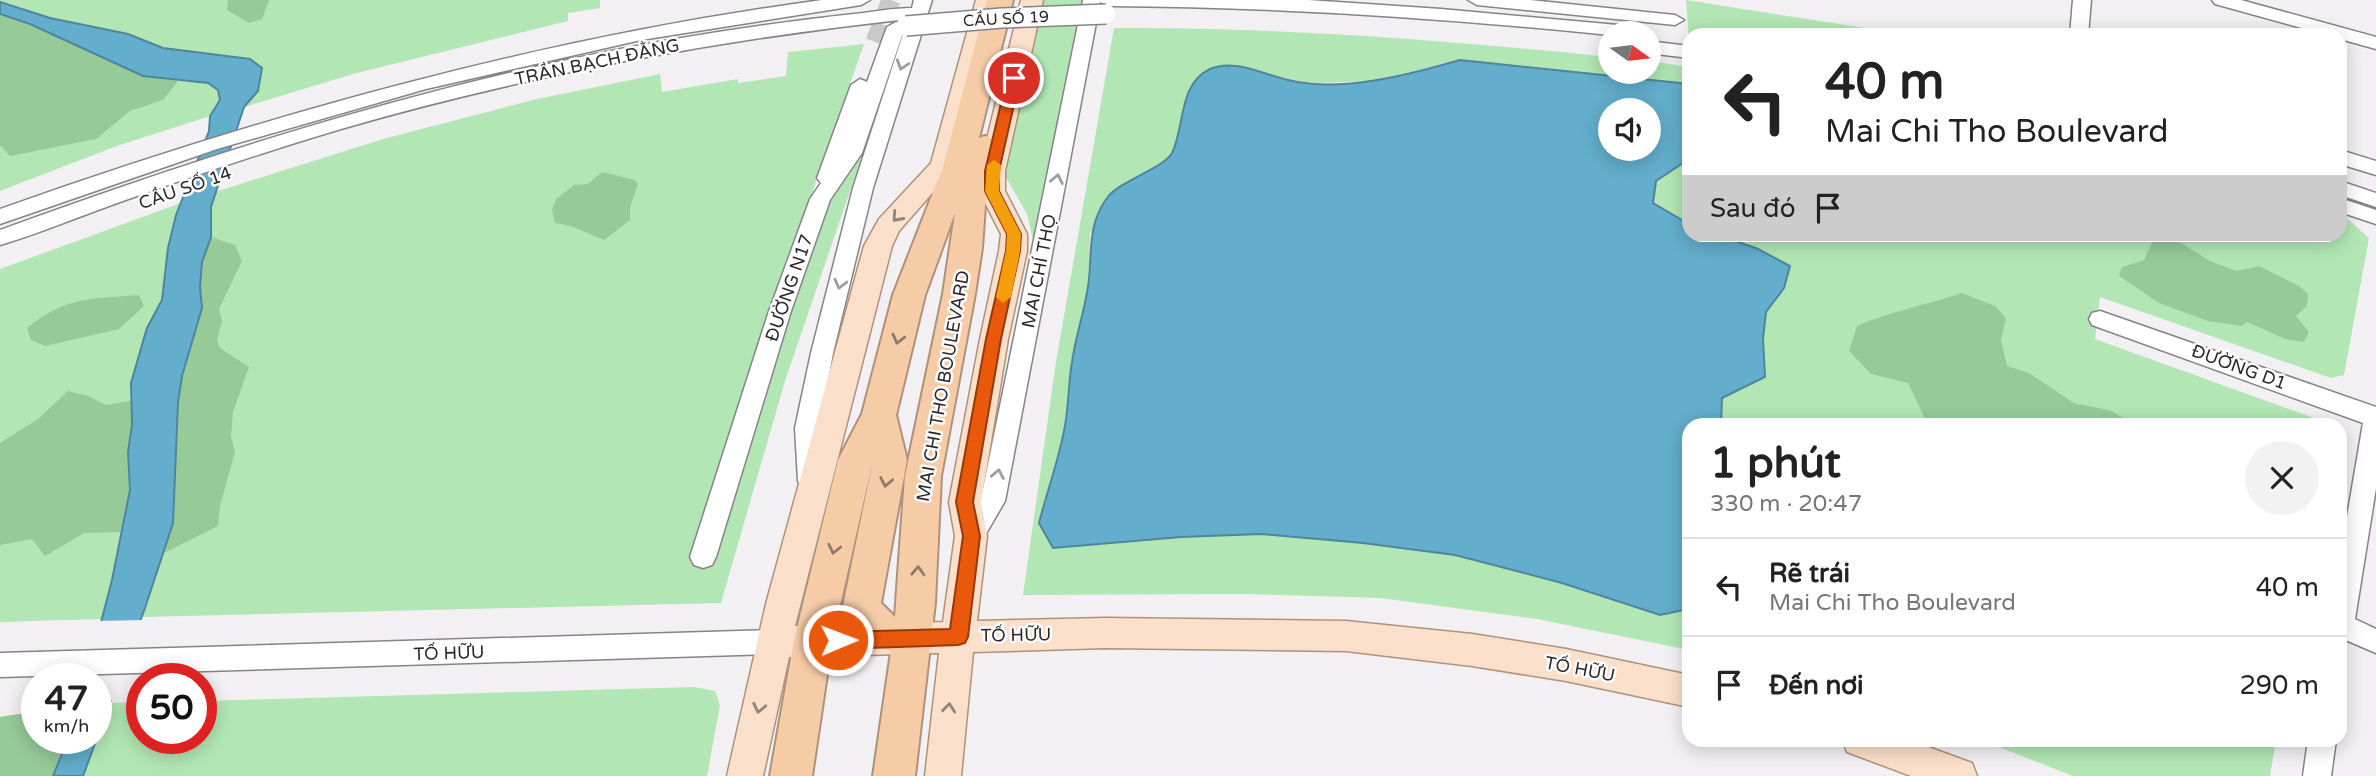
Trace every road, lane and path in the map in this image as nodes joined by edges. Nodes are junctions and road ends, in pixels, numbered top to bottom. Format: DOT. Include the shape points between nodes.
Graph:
graph roads {
  1 [pos="766,0"];
  2 [pos="861,0"];
  3 [pos="987,0"];
  4 [pos="1000,0"];
  5 [pos="1021,0"];
  6 [pos="1032,0"];
  7 [pos="1477,0"];
  8 [pos="1608,0"];
  9 [pos="2082,0"];
  10 [pos="2221,0"];
  11 [pos="1102,5"];
  12 [pos="1133,7"];
  13 [pos="909,17"];
  14 [pos="1413,19"];
  15 [pos="1675,21"];
  16 [pos="1661,28"];
  17 [pos="2080,28"];
  18 [pos="2322,28"];
  19 [pos="1598,30"];
  20 [pos="2347,35"];
  21 [pos="875,42"];
  22 [pos="1598,42"];
  23 [pos="2376,43"];
  24 [pos="1661,49"];
  25 [pos="1682,51"];
  26 [pos="563,58"];
  27 [pos="333,117"];
  28 [pos="288,130"];
  29 [pos="2347,158"];
  30 [pos="2376,168"];
  31 [pos="2347,175"];
  32 [pos="2376,184"];
  33 [pos="2347,190"];
  34 [pos="820,200"];
  35 [pos="2376,200"];
  36 [pos="73,201"];
  37 [pos="0,203"];
  38 [pos="2347,207"];
  39 [pos="0,217"];
  40 [pos="2376,217"];
  41 [pos="0,238"];
  42 [pos="0,254"];
  43 [pos="2100,319"];
  44 [pos="879,415"];
  45 [pos="2376,417"];
  46 [pos="810,498"];
  47 [pos="971,536"];
  48 [pos="703,558"];
  49 [pos="2347,586"];
  50 [pos="2347,630"];
  51 [pos="958,637"];
  52 [pos="911,639"];
  53 [pos="813,641"];
  54 [pos="2376,641"];
  55 [pos="774,642"];
  56 [pos="0,665"];
  57 [pos="1682,690"];
  58 [pos="1879,747"];
  59 [pos="2321,747"];
  60 [pos="745,776"];
  61 [pos="791,776"];
  62 [pos="894,776"];
  63 [pos="943,776"];
  64 [pos="1959,776"];
  65 [pos="2316,776"];
  1 -- 26 [label="street"];
  2 -- 26 [label="street, TRẦN BẠCH ĐẰNG" via="704,22"];
  3 -- 46 [label="main road, one-way" via="943,166 888,226 878,246"];
  4 -- 44 [label="highway, one-way" via="957,167 909,295"];
  52 -- 5 [label="highway, MAI CHI THO BOULEVARD, one-way" via="923,476 959,294 970,206"];
  6 -- 47 [label="main road" via="992,171 992,191 1014,234 965,502"];
  7 -- 15 [label="street"];
  8 -- 15 [label="street"];
  9 -- 17 [label="street"];
  10 -- 18 [label="street"];
  11 -- 12 [label="street, CẦU SỐ 19"];
  11 -- 13 [label="street, CẦU SỐ 19, bridge" via="1002,18"];
  47 -- 11 [label="street, MAI CHÍ THỌ, one-way" via="993,501"];
  12 -- 14 [label="street, CẦU SỐ 19"];
  13 -- 26 [label="street, CẦU SỐ 19" via="716,51"];
  13 -- 34 [label="street, ĐƯỜNG N17" via="852,153"];
  13 -- 46 [label="street, one-way" via="822,354 807,428"];
  14 -- 19 [label="street"];
  14 -- 22 [label="street"];
  15 -- 16 [label="street"];
  20 -- 23 [label="street"];
  21 -- 34 [label="street"];
  24 -- 25 [label="street"];
  26 -- 27 [label="street, TRẦN BẠCH ĐẰNG"];
  26 -- 27 [label="street"];
  27 -- 28 [label="street, TRẦN BẠCH ĐẰNG"];
  27 -- 28 [label="street"];
  28 -- 36 [label="street, CẦU SỐ 14"];
  28 -- 36 [label="street, CẦU SỐ 14"];
  29 -- 30 [label="street"];
  31 -- 32 [label="street"];
  33 -- 35 [label="street"];
  34 -- 48 [label="street, ĐƯỜNG N17" via="779,314"];
  36 -- 37 [label="street"];
  36 -- 39 [label="street"];
  36 -- 41 [label="street"];
  36 -- 42 [label="street"];
  38 -- 40 [label="street"];
  43 -- 45 [label="street, ĐƯỜNG D1"];
  44 -- 52 [label="highway, one-way" via="890,460 862,606 891,637"];
  44 -- 53 [label="highway, one-way" via="855,460"];
  45 -- 49 [label="street"];
  46 -- 55 [label="main road"];
  47 -- 51 [label="main road"];
  50 -- 54 [label="street"];
  51 -- 52 [label="main road, TỐ HỮU"];
  51 -- 57 [label="main road, TỐ HỮU" via="1346,636 1485,652"];
  63 -- 51 [label="main road, one-way"];
  52 -- 53 [label="main road, TỐ HỮU"];
  52 -- 62 [label="highway, MAI CHI THO BOULEVARD"];
  53 -- 55 [label="main road, TỐ HỮU"];
  53 -- 61 [label="highway"];
  55 -- 56 [label="street, TỐ HỮU"];
  55 -- 60 [label="main road, one-way"];
  58 -- 64 [label="main road"];
  59 -- 65 [label="street"];
}
